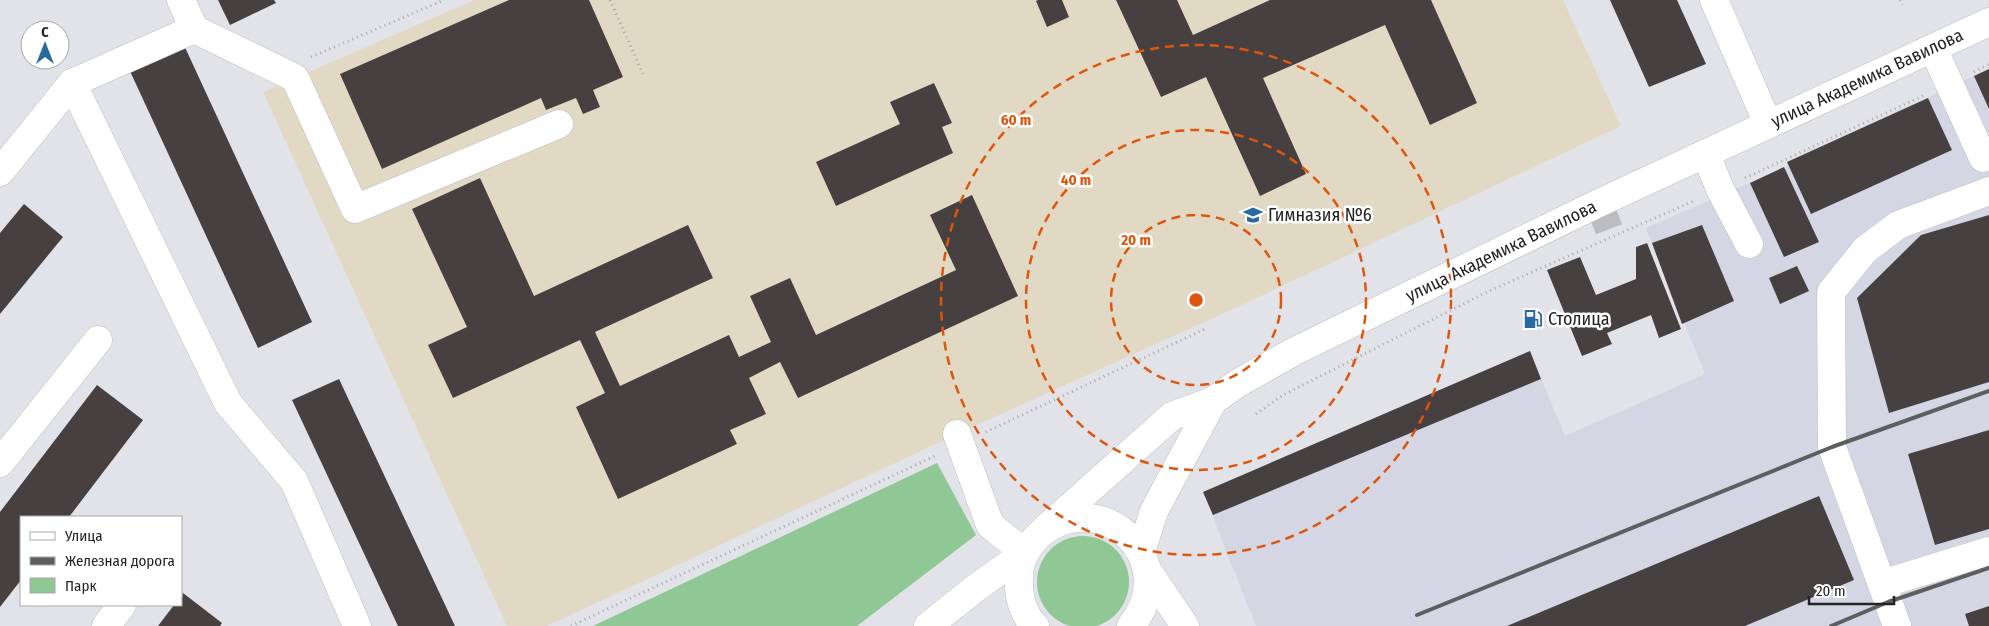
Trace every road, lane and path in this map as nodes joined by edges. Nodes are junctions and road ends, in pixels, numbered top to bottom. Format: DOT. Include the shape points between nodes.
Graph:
graph roads {
  1 [pos="181,0"];
  2 [pos="444,0"];
  3 [pos="610,0"];
  4 [pos="1714,0"];
  5 [pos="1900,0"];
  6 [pos="1902,5"];
  7 [pos="1989,22"];
  8 [pos="194,29"];
  9 [pos="1933,48"];
  10 [pos="305,56"];
  11 [pos="1989,64"];
  12 [pos="643,74"];
  13 [pos="72,83"];
  14 [pos="1950,84"];
  15 [pos="559,124"];
  16 [pos="1768,124"];
  17 [pos="1706,154"];
  18 [pos="1989,155"];
  19 [pos="0,172"];
  20 [pos="1720,189"];
  21 [pos="1989,191"];
  22 [pos="1748,244"];
  23 [pos="1207,328"];
  24 [pos="98,340"];
  25 [pos="1213,401"];
  26 [pos="1256,414"];
  27 [pos="959,439"];
  28 [pos="0,464"];
  29 [pos="1044,530"];
  30 [pos="1989,552"];
  31 [pos="1025,553"];
  32 [pos="1145,562"];
  33 [pos="1882,584"];
  34 [pos="121,606"];
  35 [pos="106,626"];
  36 [pos="357,626"];
  37 [pos="571,626"];
  38 [pos="928,626"];
  39 [pos="1035,626"];
  40 [pos="1131,626"];
  41 [pos="1184,626"];
  42 [pos="1897,626"];
  1 -- 8 [label="street"];
  2 -- 10 [label="path" via="314,57"];
  3 -- 12 [label="path"];
  4 -- 16 [label="street"];
  5 -- 6 [label="path"];
  7 -- 9 [label="street, улица Академика Вавилова"];
  8 -- 13 [label="street"];
  8 -- 15 [label="street" via="295,78 355,209"];
  9 -- 14 [label="street"];
  9 -- 16 [label="street, улица Академика Вавилова"];
  11 -- 14 [label="path"];
  13 -- 19 [label="street"];
  13 -- 36 [label="street" via="228,403 294,481"];
  14 -- 18 [label="street" via="1983,158"];
  14 -- 20 [label="path"];
  16 -- 17 [label="street, улица Академика Вавилова"];
  17 -- 20 [label="street"];
  17 -- 25 [label="street, улица Академика Вавилова" via="1295,351"];
  20 -- 22 [label="street"];
  20 -- 26 [label="path" via="1489,291 1283,395"];
  21 -- 33 [label="street" via="1898,225 1865,250 1831,292 1832,447"];
  23 -- 27 [label="path"];
  24 -- 28 [label="street"];
  25 -- 29 [label="street, улица Академика Вавилова" via="1172,416"];
  25 -- 32 [label="street" via="1154,511"];
  27 -- 31 [label="street" via="990,525"];
  27 -- 37 [label="path"];
  29 -- 31 [label="street, улица Академика Вавилова"];
  29 -- 32 [label="street" via="1065,520 1087,517 1109,523 1128,534"];
  30 -- 33 [label="street"];
  31 -- 38 [label="street"];
  31 -- 39 [label="street" via="1018,589 1023,607"];
  32 -- 40 [label="street" via="1148,593 1140,614"];
  32 -- 41 [label="street"];
  33 -- 42 [label="street"];
  34 -- 35 [label="street"];
}
